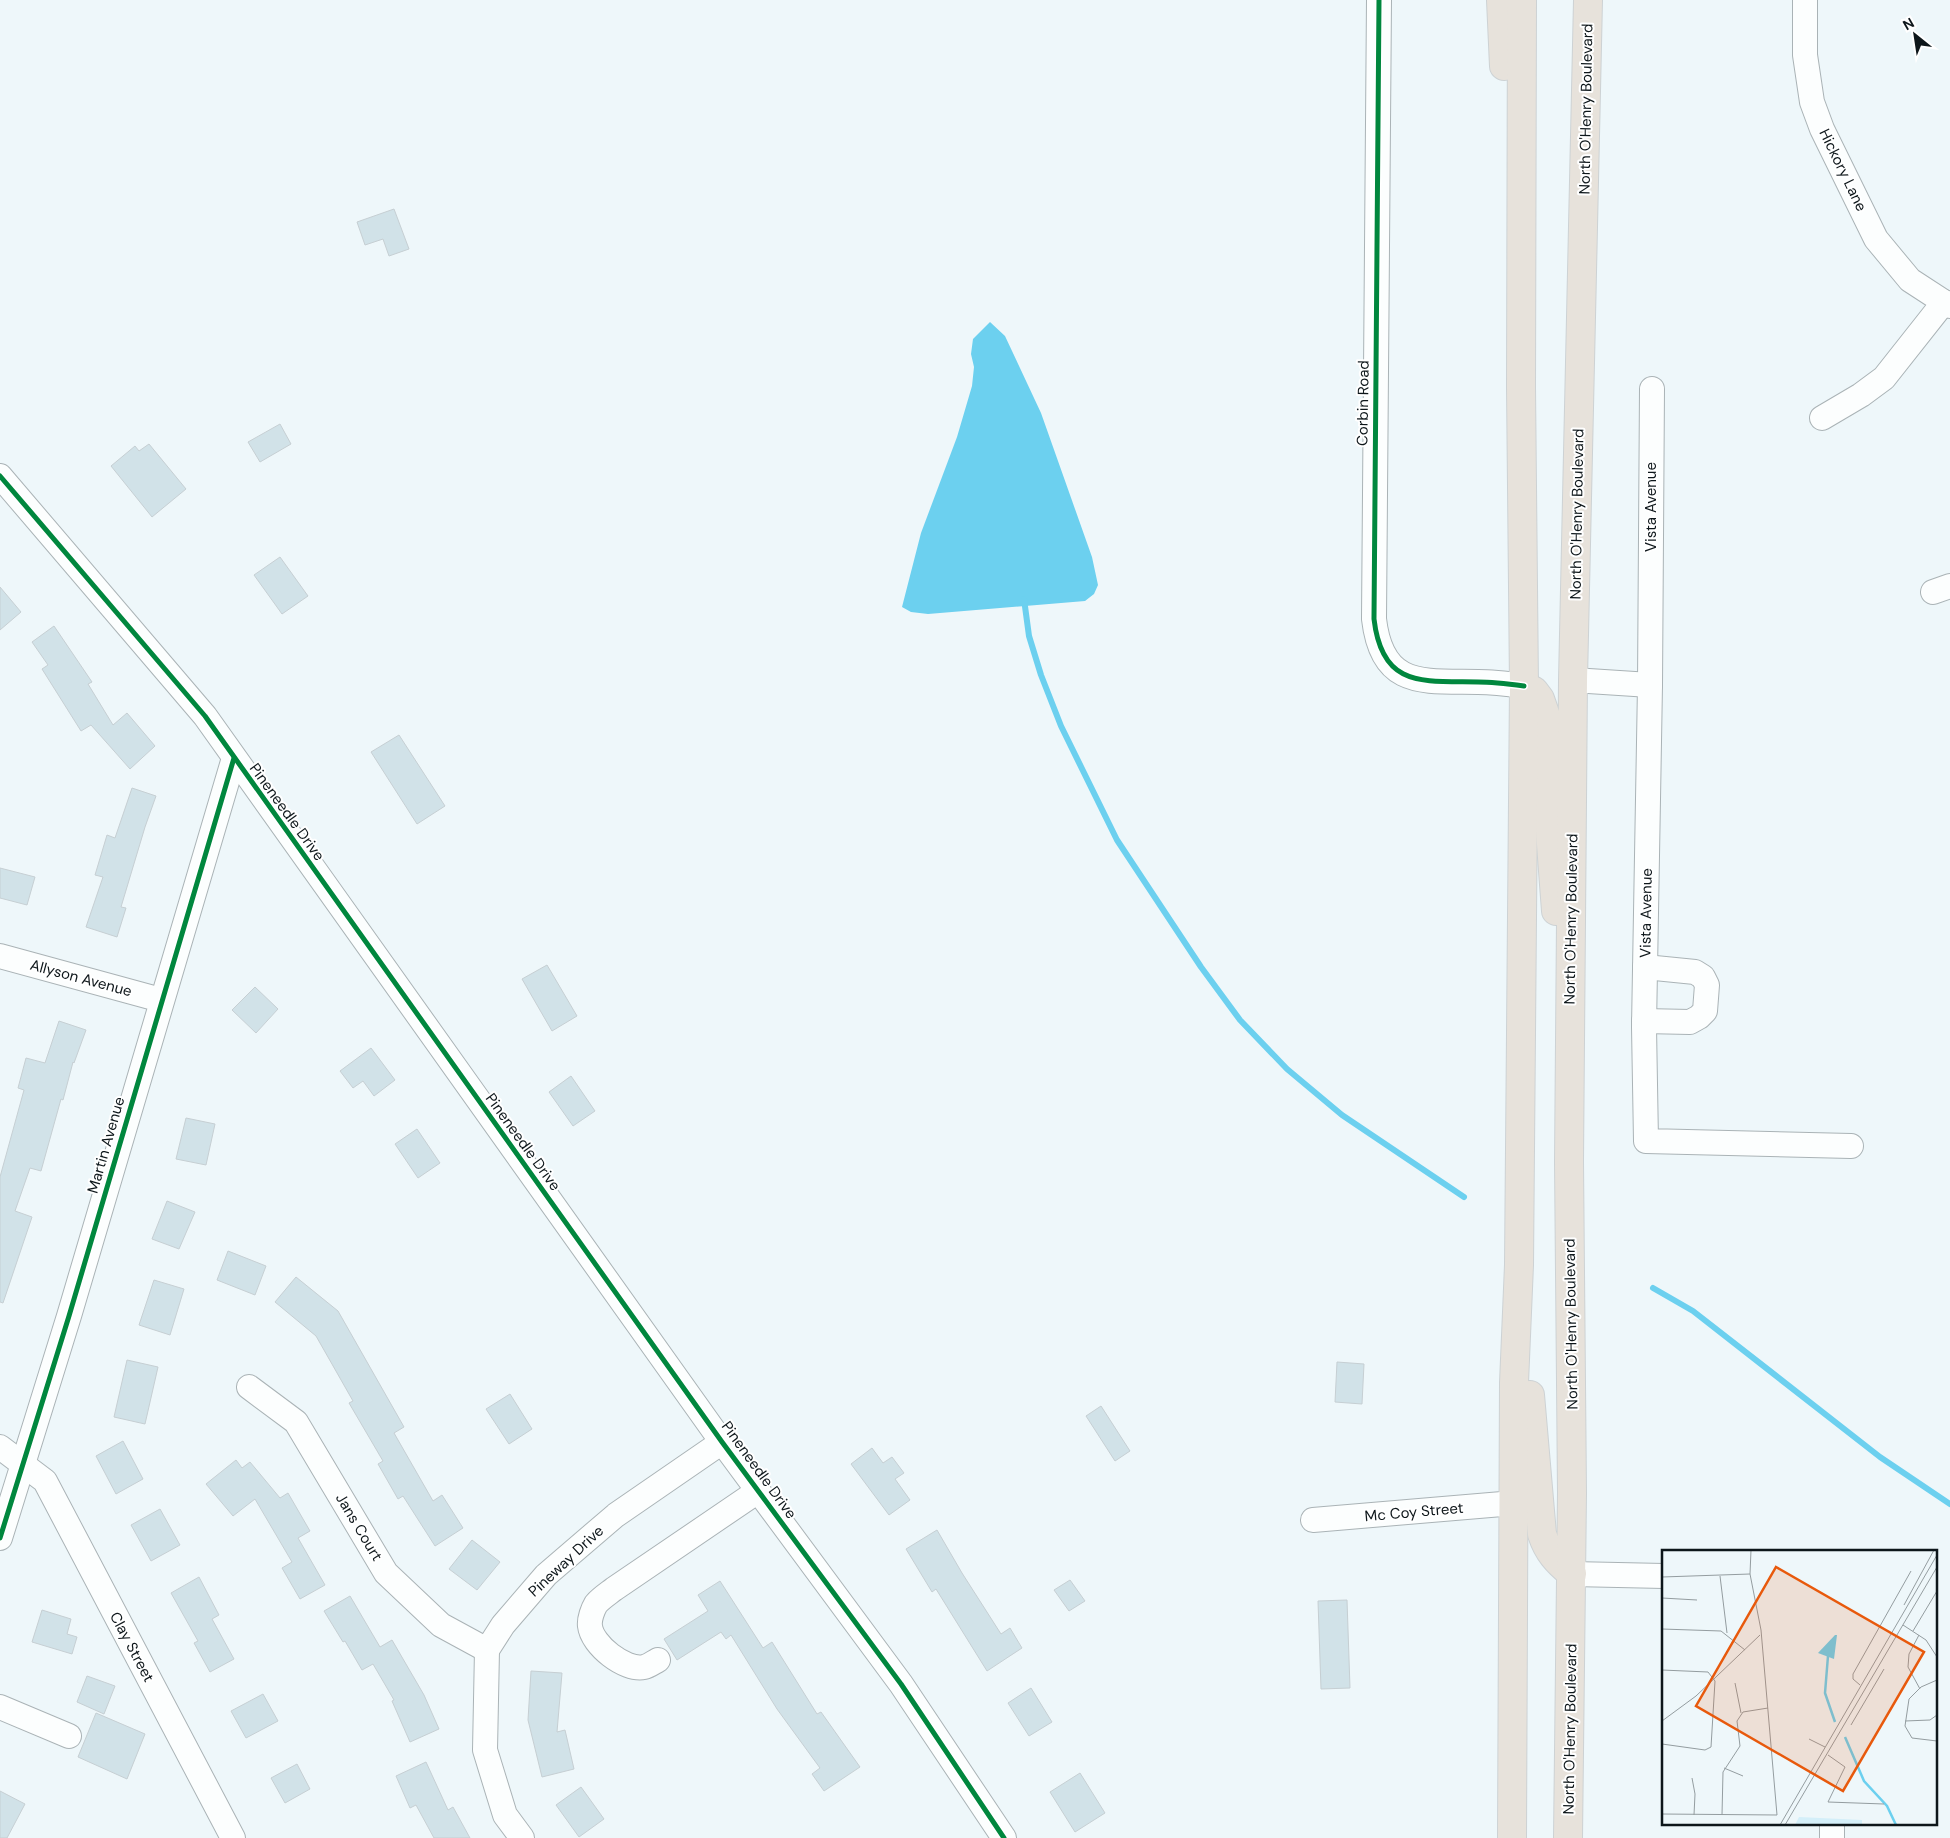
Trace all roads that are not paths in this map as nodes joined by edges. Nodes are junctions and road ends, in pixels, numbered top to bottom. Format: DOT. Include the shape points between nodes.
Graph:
graph roads {
  1 [pos="1379,0"];
  2 [pos="1501,0"];
  3 [pos="1522,0"];
  4 [pos="1588,0"];
  5 [pos="1805,0"];
  6 [pos="1520,250"];
  7 [pos="1947,304"];
  8 [pos="1652,390"];
  9 [pos="1822,418"];
  10 [pos="0,476"];
  11 [pos="1573,680"];
  12 [pos="1650,685"];
  13 [pos="1524,686"];
  14 [pos="234,758"];
  15 [pos="0,956"];
  16 [pos="1645,967"];
  17 [pos="162,1000"];
  18 [pos="1644,1021"];
  19 [pos="1570,1054"];
  20 [pos="1851,1146"];
  21 [pos="1519,1265"];
  22 [pos="249,1387"];
  23 [pos="722,1442"];
  24 [pos="0,1447"];
  25 [pos="22,1464"];
  26 [pos="758,1492"];
  27 [pos="1514,1503"];
  28 [pos="1313,1520"];
  29 [pos="0,1538"];
  30 [pos="1572,1574"];
  31 [pos="1662,1576"];
  32 [pos="487,1650"];
  33 [pos="658,1660"];
  34 [pos="0,1707"];
  35 [pos="70,1736"];
  36 [pos="233,1838"];
  37 [pos="522,1838"];
  38 [pos="1004,1838"];
  39 [pos="1512,1838"];
  40 [pos="1568,1838"];
  1 -- 13 [label="street, Corbin Road" via="1376,636 1388,662 1413,677 1427,681"];
  2 -- 6 [label="highway" via="1508,132"];
  3 -- 6 [label="highway"];
  4 -- 11 [label="highway, North O'Henry Boulevard"];
  5 -- 7 [label="street, Hickory Lane" via="1805,55 1812,102 1822,129 1876,239 1910,280"];
  6 -- 13 [label="highway"];
  7 -- 9 [label="street" via="1884,378"];
  8 -- 12 [label="street, Vista Avenue"];
  10 -- 14 [label="street, Pineneedle Drive" via="205,716"];
  11 -- 12 [label="street"];
  11 -- 19 [label="highway, North O'Henry Boulevard"];
  12 -- 16 [label="street, Vista Avenue"];
  13 -- 19 [label="highway" via="1540,699 1548,722 1550,848"];
  13 -- 21 [label="highway"];
  14 -- 17 [label="street, Martin Avenue"];
  14 -- 23 [label="street, Pineneedle Drive"];
  15 -- 17 [label="street, Allyson Avenue"];
  16 -- 18 [label="street, Vista Avenue"];
  16 -- 18 [label="street" via="1695,972 1703,976 1707,985 1705,1011 1699,1017 1690,1022"];
  17 -- 25 [label="street, Martin Avenue"];
  18 -- 20 [label="street, Vista Avenue" via="1646,1141"];
  19 -- 30 [label="highway, North O'Henry Boulevard"];
  21 -- 27 [label="highway" via="1514,1382"];
  21 -- 30 [label="highway" via="1542,1534 1556,1562"];
  22 -- 32 [label="street, Jans Court" via="296,1422 386,1573 441,1625"];
  23 -- 26 [label="street, Pineneedle Drive"];
  23 -- 32 [label="street, Pineway Drive" via="616,1515 546,1575 503,1625"];
  24 -- 25 [label="street, Clay Street"];
  25 -- 29 [label="street, Martin Avenue"];
  25 -- 36 [label="street, Clay Street" via="45,1481"];
  26 -- 33 [label="street" via="614,1589 597,1604 591,1630 596,1641 609,1654 634,1667 645,1667"];
  26 -- 38 [label="street, Pineneedle Drive" via="901,1684"];
  27 -- 28 [label="street, Mc Coy Street"];
  27 -- 39 [label="highway"];
  30 -- 31 [label="street"];
  30 -- 40 [label="highway, North O'Henry Boulevard"];
  32 -- 37 [label="street" via="485,1750 505,1815"];
  34 -- 35 [label="street"];
}
